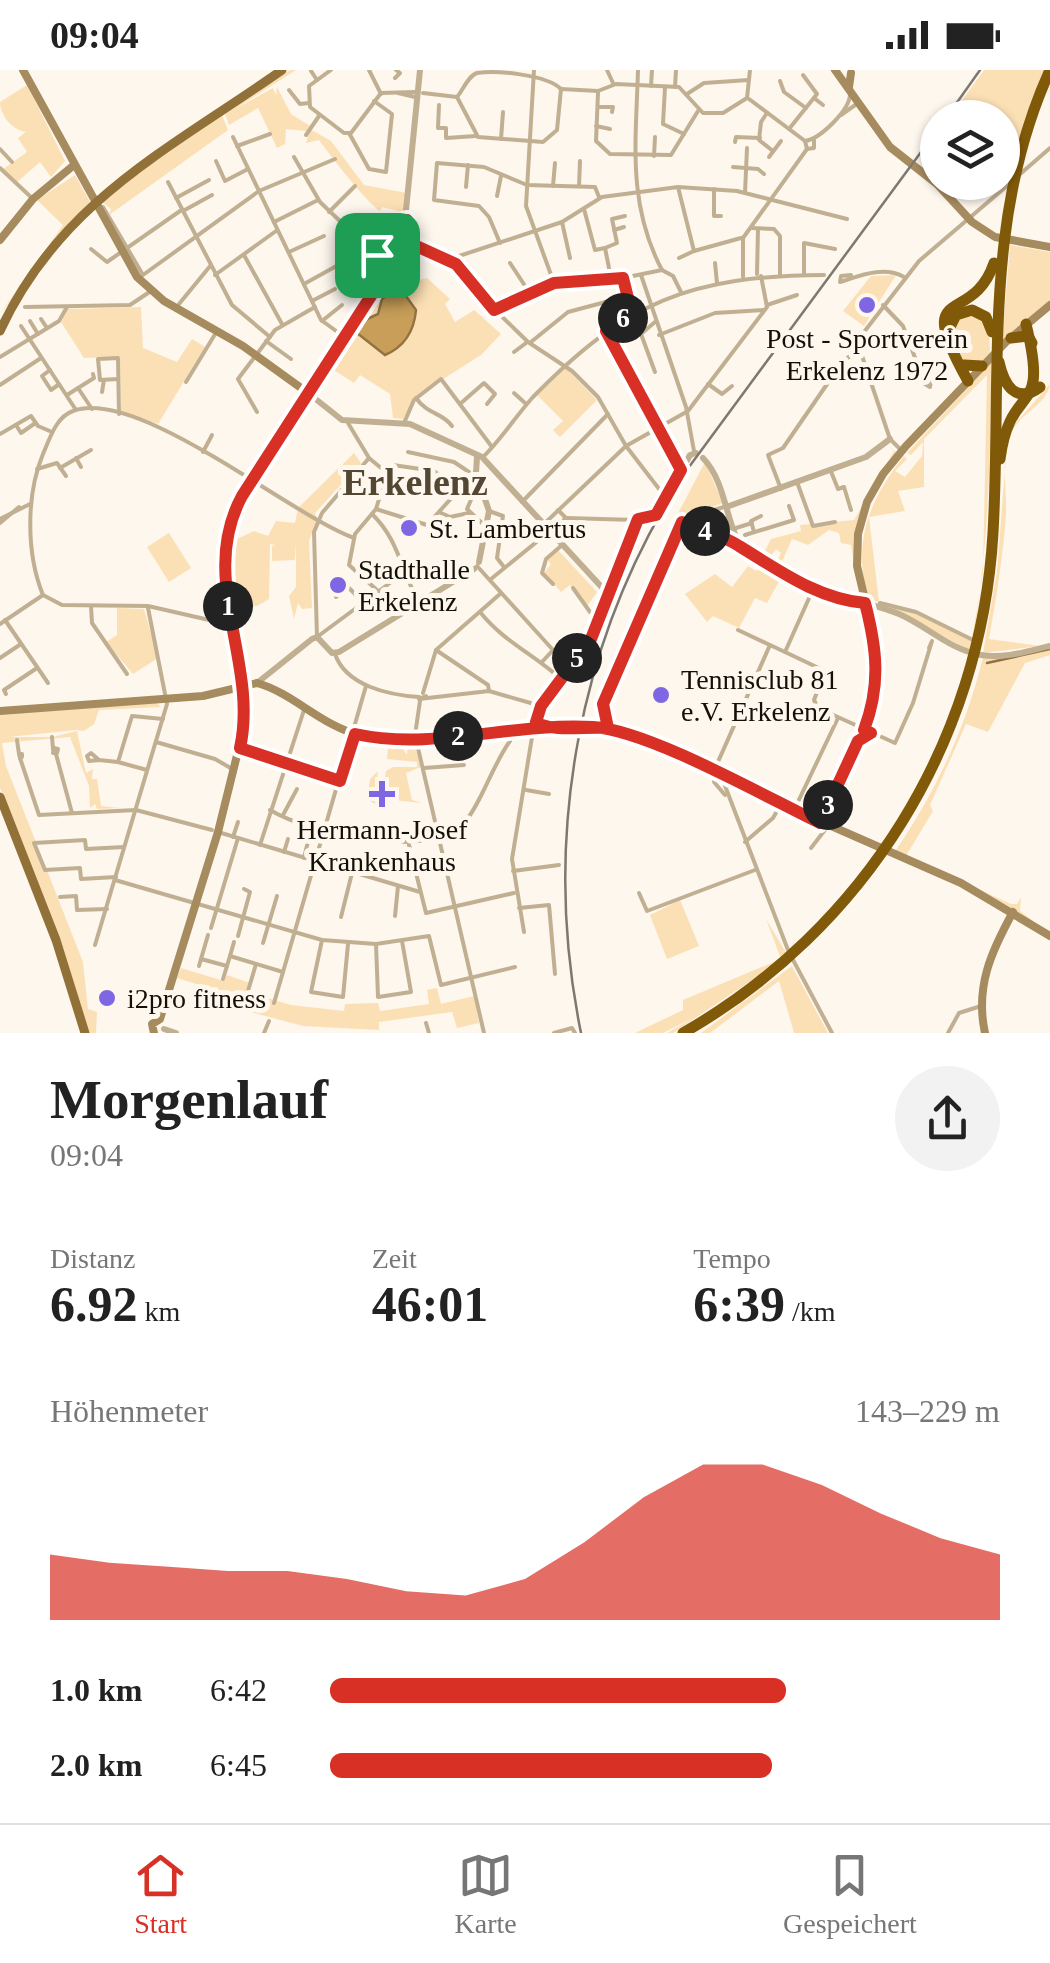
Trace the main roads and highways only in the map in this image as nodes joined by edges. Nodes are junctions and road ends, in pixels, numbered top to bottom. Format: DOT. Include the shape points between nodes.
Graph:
graph roads {
  1 [pos="23,70"];
  2 [pos="282,70"];
  3 [pos="1050,70"];
  4 [pos="853,71"];
  5 [pos="838,74"];
  6 [pos="1050,81"];
  7 [pos="850,90"];
  8 [pos="68,153"];
  9 [pos="1020,159"];
  10 [pos="1020,161"];
  11 [pos="76,167"];
  12 [pos="62,174"];
  13 [pos="1010,200"];
  14 [pos="0,240"];
  15 [pos="1003,240"];
  16 [pos="1050,248"];
  17 [pos="1050,305"];
  18 [pos="1,324"];
  19 [pos="1025,329"];
  20 [pos="1008,340"];
  21 [pos="991,361"];
  22 [pos="964,365"];
  23 [pos="1048,370"];
  24 [pos="970,379"];
  25 [pos="999,468"];
  26 [pos="241,688"];
  27 [pos="0,711"];
  28 [pos="535,716"];
  29 [pos="564,728"];
  30 [pos="0,797"];
  31 [pos="827,823"];
  32 [pos="1000,904"];
  33 [pos="1013,912"];
  34 [pos="1008,922"];
  35 [pos="1050,936"];
  36 [pos="158,1032"];
  37 [pos="85,1033"];
  38 [pos="684,1033"];
  39 [pos="692,1033"];
  40 [pos="985,1033"];
  1 -- 8 [label="main road"];
  2 -- 18 [label="main road" via="102,195 43,260"];
  3 -- 9 [label="highway"];
  4 -- 7 [label="main road"];
  5 -- 7 [label="main road"];
  6 -- 10 [label="highway"];
  7 -- 16 [label="main road" via="890,147 968,218 995,237"];
  8 -- 11 [label="main road"];
  8 -- 12 [label="main road"];
  11 -- 12 [label="main road"];
  11 -- 26 [label="main road" via="151,291 308,393 252,480 225,537 222,568"];
  12 -- 14 [label="main road"];
  13 -- 15 [label="highway"];
  15 -- 21 [label="highway"];
  15 -- 24 [label="highway" via="988,278 950,308 943,323"];
  17 -- 19 [label="main road"];
  19 -- 20 [label="highway"];
  19 -- 21 [label="highway" via="1044,366 1039,388 1014,392"];
  19 -- 23 [label="highway"];
  20 -- 21 [label="main road"];
  21 -- 22 [label="highway"];
  21 -- 22 [label="highway" via="988,319 964,311 948,332"];
  21 -- 24 [label="main road"];
  21 -- 25 [label="highway"];
  21 -- 38 [label="highway" via="988,582 964,692 940,754 891,843 834,914 762,981"];
  22 -- 24 [label="highway"];
  23 -- 25 [label="highway" via="1042,394 1008,426"];
  24 -- 31 [label="main road" via="878,481 864,513 857,545 878,665 867,731 829,804"];
  25 -- 39 [label="highway" via="984,635 954,732 923,799 868,881 814,942 765,985"];
  26 -- 27 [label="main road"];
  26 -- 29 [label="main road" via="256,683 355,734 416,740"];
  26 -- 36 [label="main road" via="240,748 160,1019 152,1022"];
  28 -- 29 [label="main road" via="539,726"];
  29 -- 31 [label="main road" via="608,728"];
  30 -- 37 [label="main road"];
  31 -- 32 [label="main road"];
  32 -- 33 [label="main road"];
  32 -- 34 [label="main road"];
  33 -- 34 [label="main road"];
  33 -- 35 [label="main road"];
  34 -- 40 [label="main road" via="986,968 980,1006"];
}
